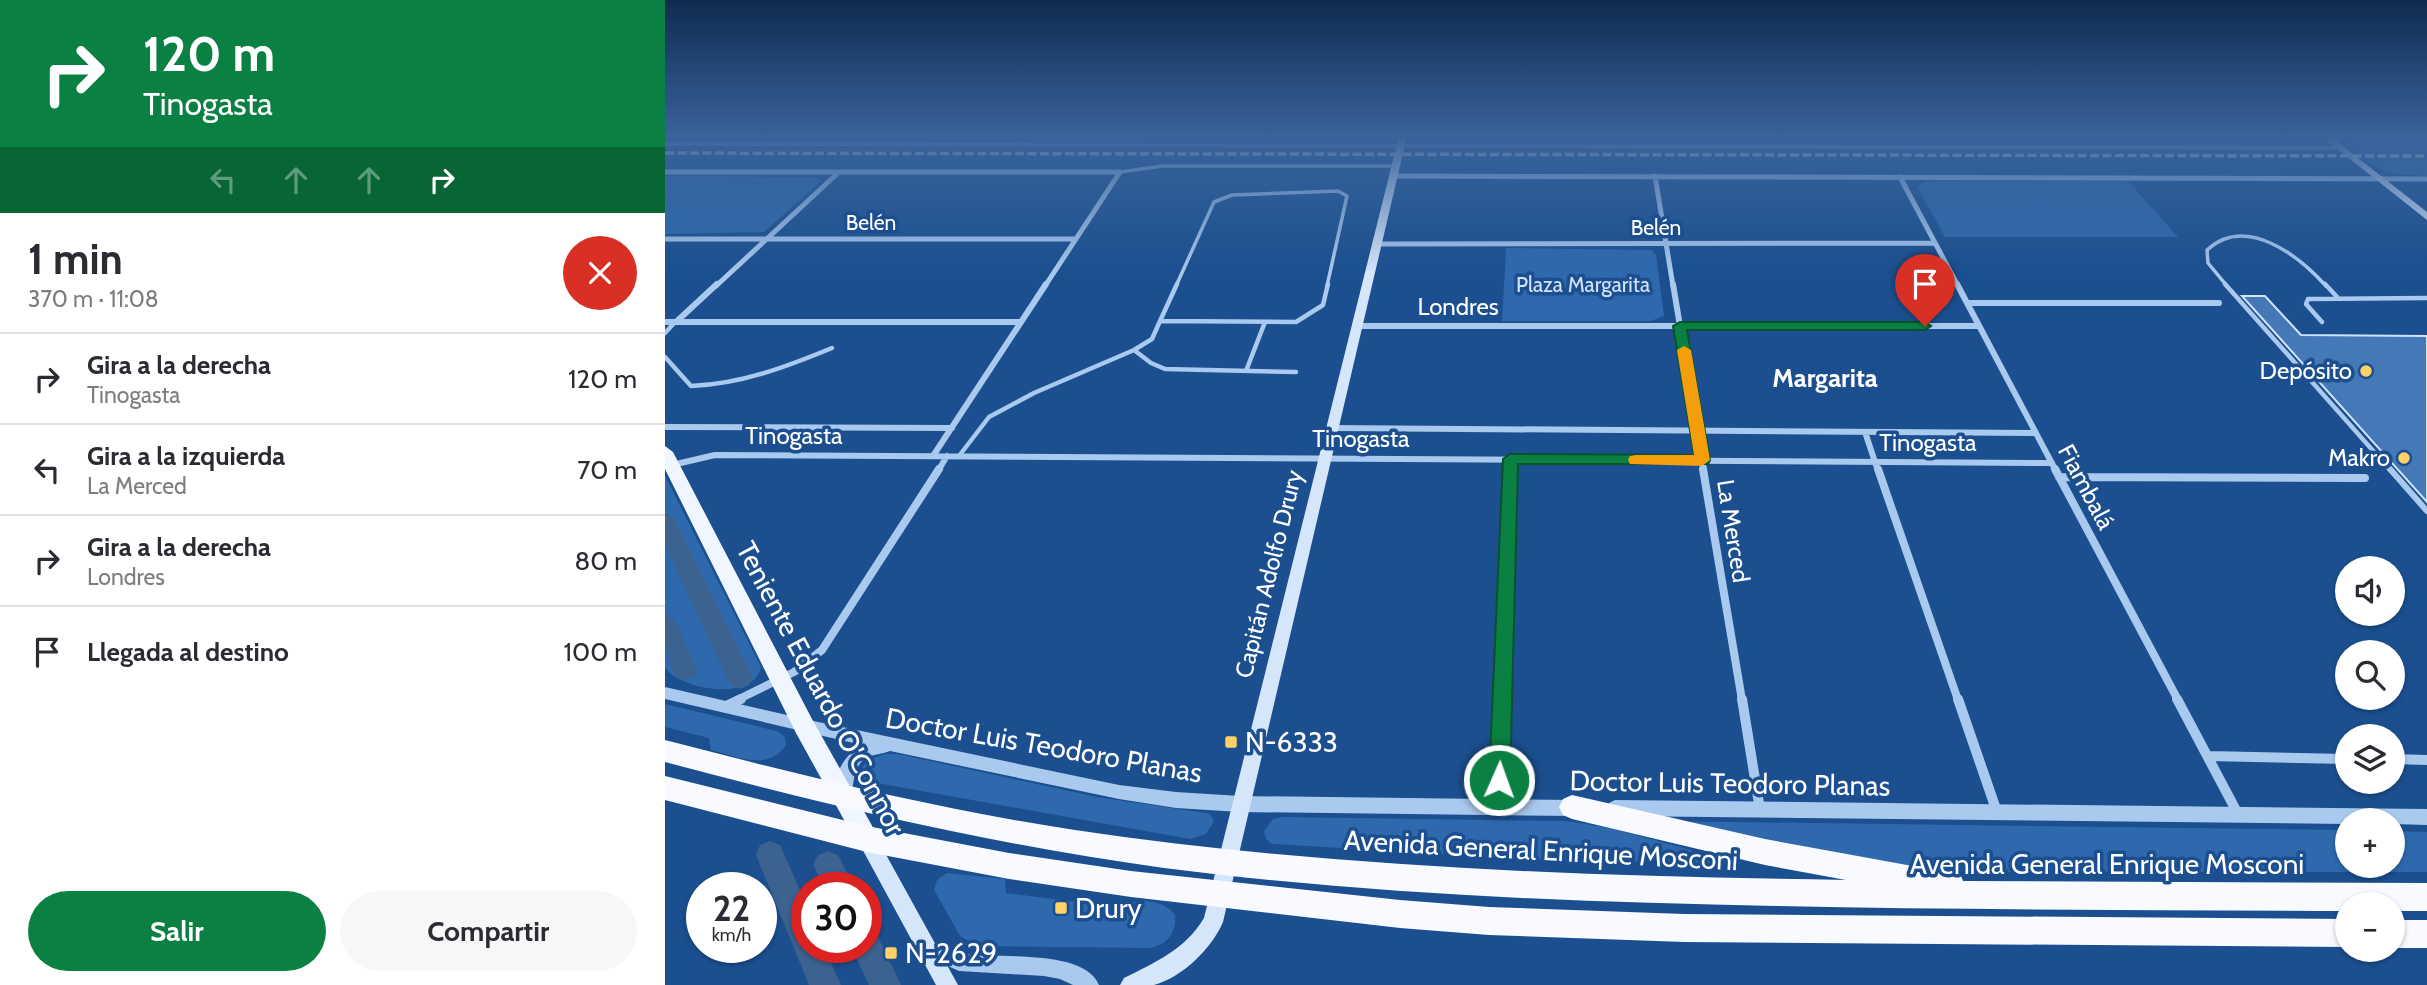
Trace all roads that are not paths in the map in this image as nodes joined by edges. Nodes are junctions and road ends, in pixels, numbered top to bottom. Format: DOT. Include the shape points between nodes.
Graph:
graph roads {
  1 [pos="828,182"];
  2 [pos="1113,182"];
  3 [pos="1391,182"];
  4 [pos="1656,182"];
  5 [pos="1903,182"];
  6 [pos="2383,182"];
  7 [pos="2427,217"];
  8 [pos="665,239"];
  9 [pos="767,239"];
  10 [pos="1076,239"];
  11 [pos="1935,243"];
  12 [pos="1376,244"];
  13 [pos="1667,244"];
  14 [pos="2338,298"];
  15 [pos="2427,298"];
  16 [pos="1967,303"];
  17 [pos="2219,303"];
  18 [pos="1160,321"];
  19 [pos="665,322"];
  20 [pos="675,322"];
  21 [pos="1021,322"];
  22 [pos="1265,322"];
  23 [pos="2322,322"];
  24 [pos="1356,326"];
  25 [pos="1680,326"];
  26 [pos="1979,326"];
  27 [pos="665,332"];
  28 [pos="832,348"];
  29 [pos="1134,350"];
  30 [pos="665,357"];
  31 [pos="1246,371"];
  32 [pos="1296,372"];
  33 [pos="665,427"];
  34 [pos="951,428"];
  35 [pos="1331,428"];
  36 [pos="1697,430"];
  37 [pos="1865,432"];
  38 [pos="2036,433"];
  39 [pos="933,456"];
  40 [pos="947,456"];
  41 [pos="959,456"];
  42 [pos="668,458"];
  43 [pos="1324,458"];
  44 [pos="1510,459"];
  45 [pos="1702,460"];
  46 [pos="1875,462"];
  47 [pos="2052,463"];
  48 [pos="2059,477"];
  49 [pos="2365,478"];
  50 [pos="2427,511"];
  51 [pos="781,680"];
  52 [pos="665,693"];
  53 [pos="724,707"];
  54 [pos="804,726"];
  55 [pos="898,746"];
  56 [pos="665,751"];
  57 [pos="2208,756"];
  58 [pos="2335,759"];
  59 [pos="2405,759"];
  60 [pos="2427,760"];
  61 [pos="665,788"];
  62 [pos="844,798"];
  63 [pos="1240,804"];
  64 [pos="1498,807"];
  65 [pos="1572,807"];
  66 [pos="1760,810"];
  67 [pos="1997,813"];
  68 [pos="2239,815"];
  69 [pos="2427,817"];
  70 [pos="867,839"];
  71 [pos="1227,861"];
  72 [pos="1220,895"];
  73 [pos="2007,896"];
  74 [pos="2427,897"];
  75 [pos="2335,933"];
  76 [pos="2405,934"];
  77 [pos="2427,934"];
  78 [pos="929,949"];
  79 [pos="947,985"];
  80 [pos="1090,985"];
  81 [pos="1131,985"];
  1 -- 9 [label="street"];
  2 -- 10 [label="street"];
  3 -- 12 [label="main road, Capitán Adolfo Drury"];
  4 -- 13 [label="street, La Merced"];
  5 -- 11 [label="street, Fiambalá"];
  6 -- 7 [label="main road"];
  8 -- 9 [label="street, Belén"];
  9 -- 10 [label="street, Belén"];
  9 -- 20 [label="street"];
  10 -- 21 [label="street"];
  11 -- 13 [label="street, Belén"];
  11 -- 16 [label="street, Fiambalá"];
  12 -- 13 [label="street, Belén"];
  12 -- 24 [label="main road, Capitán Adolfo Drury"];
  13 -- 25 [label="street, La Merced"];
  14 -- 15 [label="lane"];
  14 -- 23 [label="lane" via="2305,301"];
  14 -- 50 [label="lane" via="2280,246 2234,238 2216,242 2207,250 2214,271"];
  16 -- 17 [label="street"];
  16 -- 26 [label="street, Fiambalá"];
  18 -- 22 [label="lane"];
  18 -- 22 [label="lane" via="1214,202 1232,195 1338,191 1347,196 1323,305 1296,322"];
  18 -- 29 [label="lane" via="1152,339"];
  19 -- 20 [label="street"];
  20 -- 21 [label="street"];
  20 -- 27 [label="lane"];
  21 -- 34 [label="street"];
  22 -- 31 [label="lane"];
  24 -- 25 [label="street, Londres"];
  24 -- 35 [label="main road, Capitán Adolfo Drury"];
  25 -- 26 [label="street, Londres"];
  25 -- 36 [label="street, La Merced"];
  26 -- 38 [label="street, Fiambalá"];
  28 -- 30 [label="lane" via="720,387 691,386"];
  29 -- 31 [label="lane" via="1165,369"];
  29 -- 41 [label="lane" via="989,417"];
  31 -- 32 [label="lane"];
  33 -- 34 [label="street, Tinogasta"];
  34 -- 39 [label="street"];
  35 -- 36 [label="street, Tinogasta"];
  35 -- 43 [label="main road, Capitán Adolfo Drury"];
  36 -- 37 [label="street, Tinogasta"];
  36 -- 45 [label="street, La Merced"];
  37 -- 38 [label="street, Tinogasta"];
  37 -- 46 [label="street"];
  38 -- 47 [label="street, Fiambalá"];
  39 -- 40 [label="street, Tinogasta"];
  39 -- 42 [label="street, Tinogasta"];
  40 -- 41 [label="street, Tinogasta"];
  40 -- 51 [label="street" via="828,642 806,665"];
  41 -- 43 [label="street, Tinogasta"];
  42 -- 51 [label="main road, Teniente Eduardo O'Connor"];
  43 -- 44 [label="street, Tinogasta"];
  43 -- 63 [label="main road, Capitán Adolfo Drury"];
  44 -- 45 [label="street, Tinogasta"];
  44 -- 64 [label="street"];
  45 -- 46 [label="street, Tinogasta"];
  45 -- 66 [label="street, La Merced"];
  46 -- 47 [label="street, Tinogasta"];
  46 -- 67 [label="street"];
  47 -- 48 [label="street, Fiambalá"];
  48 -- 49 [label="street"];
  48 -- 57 [label="street, Fiambalá"];
  51 -- 53 [label="street"];
  51 -- 54 [label="main road, Teniente Eduardo O'Connor"];
  52 -- 53 [label="street, Doctor Luis Teodoro Planas"];
  53 -- 54 [label="street, Doctor Luis Teodoro Planas"];
  54 -- 55 [label="street, Doctor Luis Teodoro Planas"];
  54 -- 62 [label="main road, Teniente Eduardo O'Connor"];
  55 -- 62 [label="street" via="872,747 854,757 844,776"];
  55 -- 63 [label="street, Doctor Luis Teodoro Planas" via="1129,793"];
  56 -- 62 [label="highway, Avenida General Enrique Mosconi"];
  57 -- 58 [label="street"];
  57 -- 68 [label="street, Fiambalá"];
  59 -- 60 [label="street"];
  61 -- 70 [label="highway"];
  62 -- 70 [label="main road, Teniente Eduardo O'Connor"];
  62 -- 71 [label="highway, Avenida General Enrique Mosconi" via="1075,842"];
  63 -- 64 [label="street, Doctor Luis Teodoro Planas"];
  63 -- 71 [label="main road, Capitán Adolfo Drury"];
  64 -- 65 [label="street, Doctor Luis Teodoro Planas"];
  65 -- 66 [label="street, Doctor Luis Teodoro Planas"];
  65 -- 73 [label="highway" via="1753,850"];
  66 -- 67 [label="street, Doctor Luis Teodoro Planas"];
  67 -- 68 [label="street, Doctor Luis Teodoro Planas"];
  68 -- 69 [label="street, Doctor Luis Teodoro Planas"];
  70 -- 72 [label="highway" via="1067,875"];
  70 -- 78 [label="main road, Teniente Eduardo O'Connor"];
  71 -- 72 [label="main road, Capitán Adolfo Drury"];
  71 -- 73 [label="highway, Avenida General Enrique Mosconi" via="1537,885"];
  72 -- 75 [label="highway" via="1400,914 1580,925"];
  72 -- 81 [label="main road, Capitán Adolfo Drury" via="1213,922 1200,943"];
  73 -- 74 [label="highway, Avenida General Enrique Mosconi"];
  76 -- 77 [label="highway"];
  78 -- 79 [label="main road, Teniente Eduardo O'Connor"];
  78 -- 80 [label="street" via="962,962 1058,968"];
}
